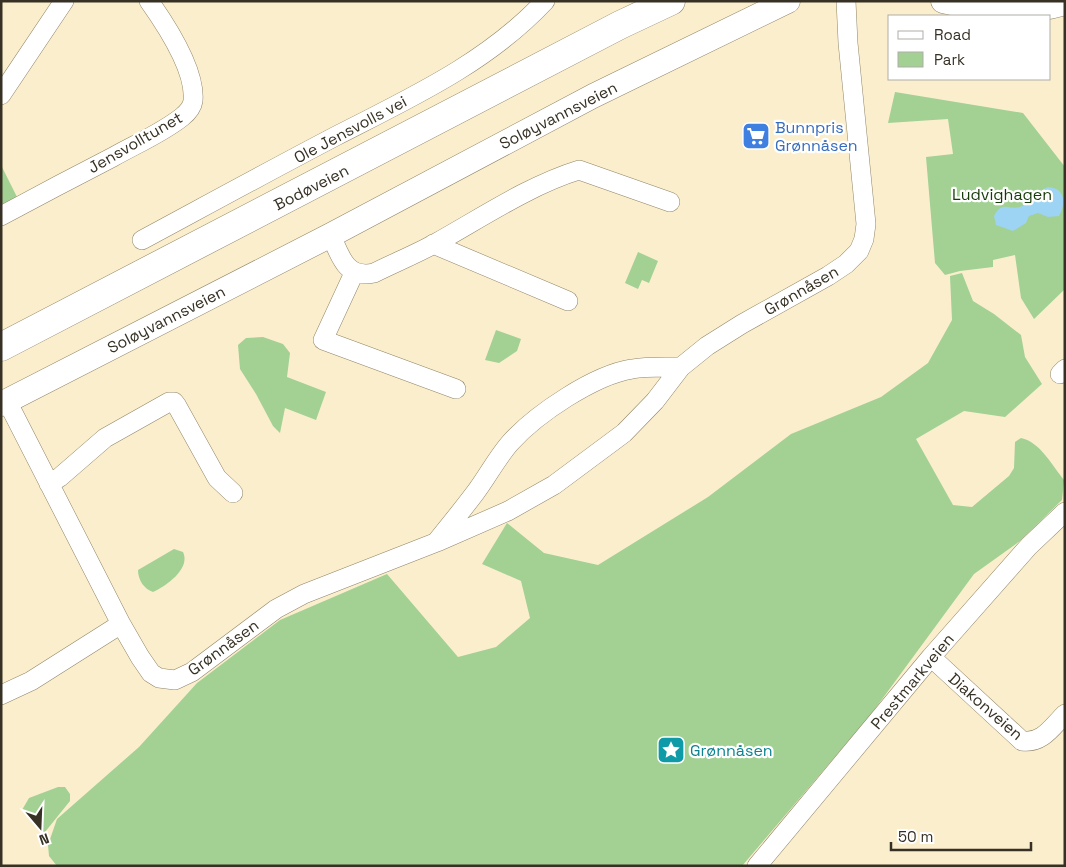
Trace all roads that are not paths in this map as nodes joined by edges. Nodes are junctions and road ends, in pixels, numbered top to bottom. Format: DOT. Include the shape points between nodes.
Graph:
graph roads {
  1 [pos="64,1"];
  2 [pos="149,1"];
  3 [pos="545,1"];
  4 [pos="659,1"];
  5 [pos="671,1"];
  6 [pos="788,1"];
  7 [pos="846,1"];
  8 [pos="943,1"];
  9 [pos="1065,4"];
  10 [pos="620,25"];
  11 [pos="1,95"];
  12 [pos="670,202"];
  13 [pos="1,216"];
  14 [pos="331,235"];
  15 [pos="142,240"];
  16 [pos="433,244"];
  17 [pos="354,273"];
  18 [pos="568,301"];
  19 [pos="1,347"];
  20 [pos="681,367"];
  21 [pos="456,389"];
  22 [pos="4,402"];
  23 [pos="49,484"];
  24 [pos="233,493"];
  25 [pos="1061,522"];
  26 [pos="437,542"];
  27 [pos="121,624"];
  28 [pos="931,657"];
  29 [pos="1,695"];
  30 [pos="1065,714"];
  31 [pos="766,863"];
  1 -- 11 [label="street"];
  2 -- 13 [label="street, Jensvolltunet" via="179,49 192,92 190,110 148,138"];
  3 -- 15 [label="street, Ole Jensvolls vei" via="497,45 440,82"];
  4 -- 10 [label="main road, Bodøveien"];
  5 -- 10 [label="main road, Bodøveien"];
  6 -- 14 [label="street, Soløyvannsveien" via="593,96"];
  7 -- 20 [label="street, Grønnåsen" via="865,203 864,239 846,264 742,324"];
  8 -- 9 [label="street" via="1010,12"];
  10 -- 19 [label="main road, Bodøveien"];
  12 -- 16 [label="street" via="579,170 505,203"];
  14 -- 17 [label="street"];
  14 -- 22 [label="street, Soløyvannsveien"];
  16 -- 17 [label="street" via="374,273"];
  16 -- 18 [label="street"];
  17 -- 21 [label="street" via="323,340"];
  20 -- 26 [label="street, Grønnåsen" via="655,401 624,433 554,485 508,511"];
  20 -- 26 [label="street" via="633,368 612,373 565,399 528,426 510,444"];
  22 -- 23 [label="street, Grønnåsen"];
  23 -- 24 [label="street" via="105,438 158,407 174,402 217,478"];
  23 -- 27 [label="street, Grønnåsen"];
  25 -- 28 [label="street, Prestmarkveien" via="1029,546"];
  26 -- 27 [label="street, Grønnåsen" via="276,609 192,672 175,680 159,678 151,673"];
  27 -- 29 [label="street" via="31,681"];
  28 -- 30 [label="street, Diakonveien" via="1022,741 1032,742 1040,738"];
  28 -- 31 [label="street, Prestmarkveien"];
}
